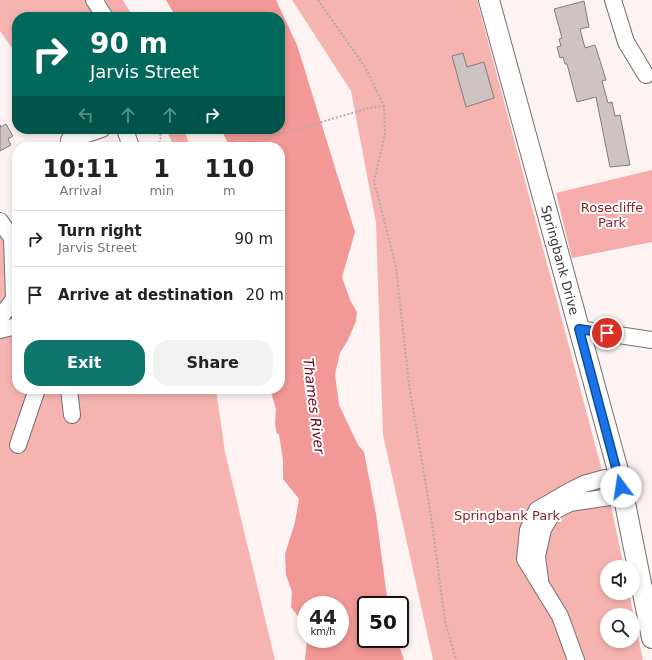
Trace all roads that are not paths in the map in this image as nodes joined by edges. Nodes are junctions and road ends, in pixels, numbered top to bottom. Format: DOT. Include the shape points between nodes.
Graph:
graph roads {
  1 [pos="94,0"];
  2 [pos="489,0"];
  3 [pos="614,0"];
  4 [pos="102,12"];
  5 [pos="646,75"];
  6 [pos="86,134"];
  7 [pos="69,139"];
  8 [pos="0,221"];
  9 [pos="12,235"];
  10 [pos="12,304"];
  11 [pos="0,318"];
  12 [pos="12,327"];
  13 [pos="579,329"];
  14 [pos="0,330"];
  15 [pos="652,340"];
  16 [pos="35,394"];
  17 [pos="70,394"];
  18 [pos="72,415"];
  19 [pos="18,445"];
  20 [pos="621,487"];
  21 [pos="652,638"];
  22 [pos="576,660"];
  1 -- 4 [label="street"];
  2 -- 13 [label="main road, Springbank Drive"];
  3 -- 5 [label="street" via="626,42"];
  6 -- 7 [label="street"];
  8 -- 9 [label="street"];
  10 -- 11 [label="street"];
  12 -- 14 [label="street"];
  13 -- 15 [label="street"];
  13 -- 20 [label="main road, Springbank Drive"];
  16 -- 19 [label="street"];
  17 -- 18 [label="street"];
  20 -- 21 [label="main road, Springbank Drive"];
  20 -- 22 [label="street" via="605,478 584,484 538,510 528,530 525,559 560,616"];
}
